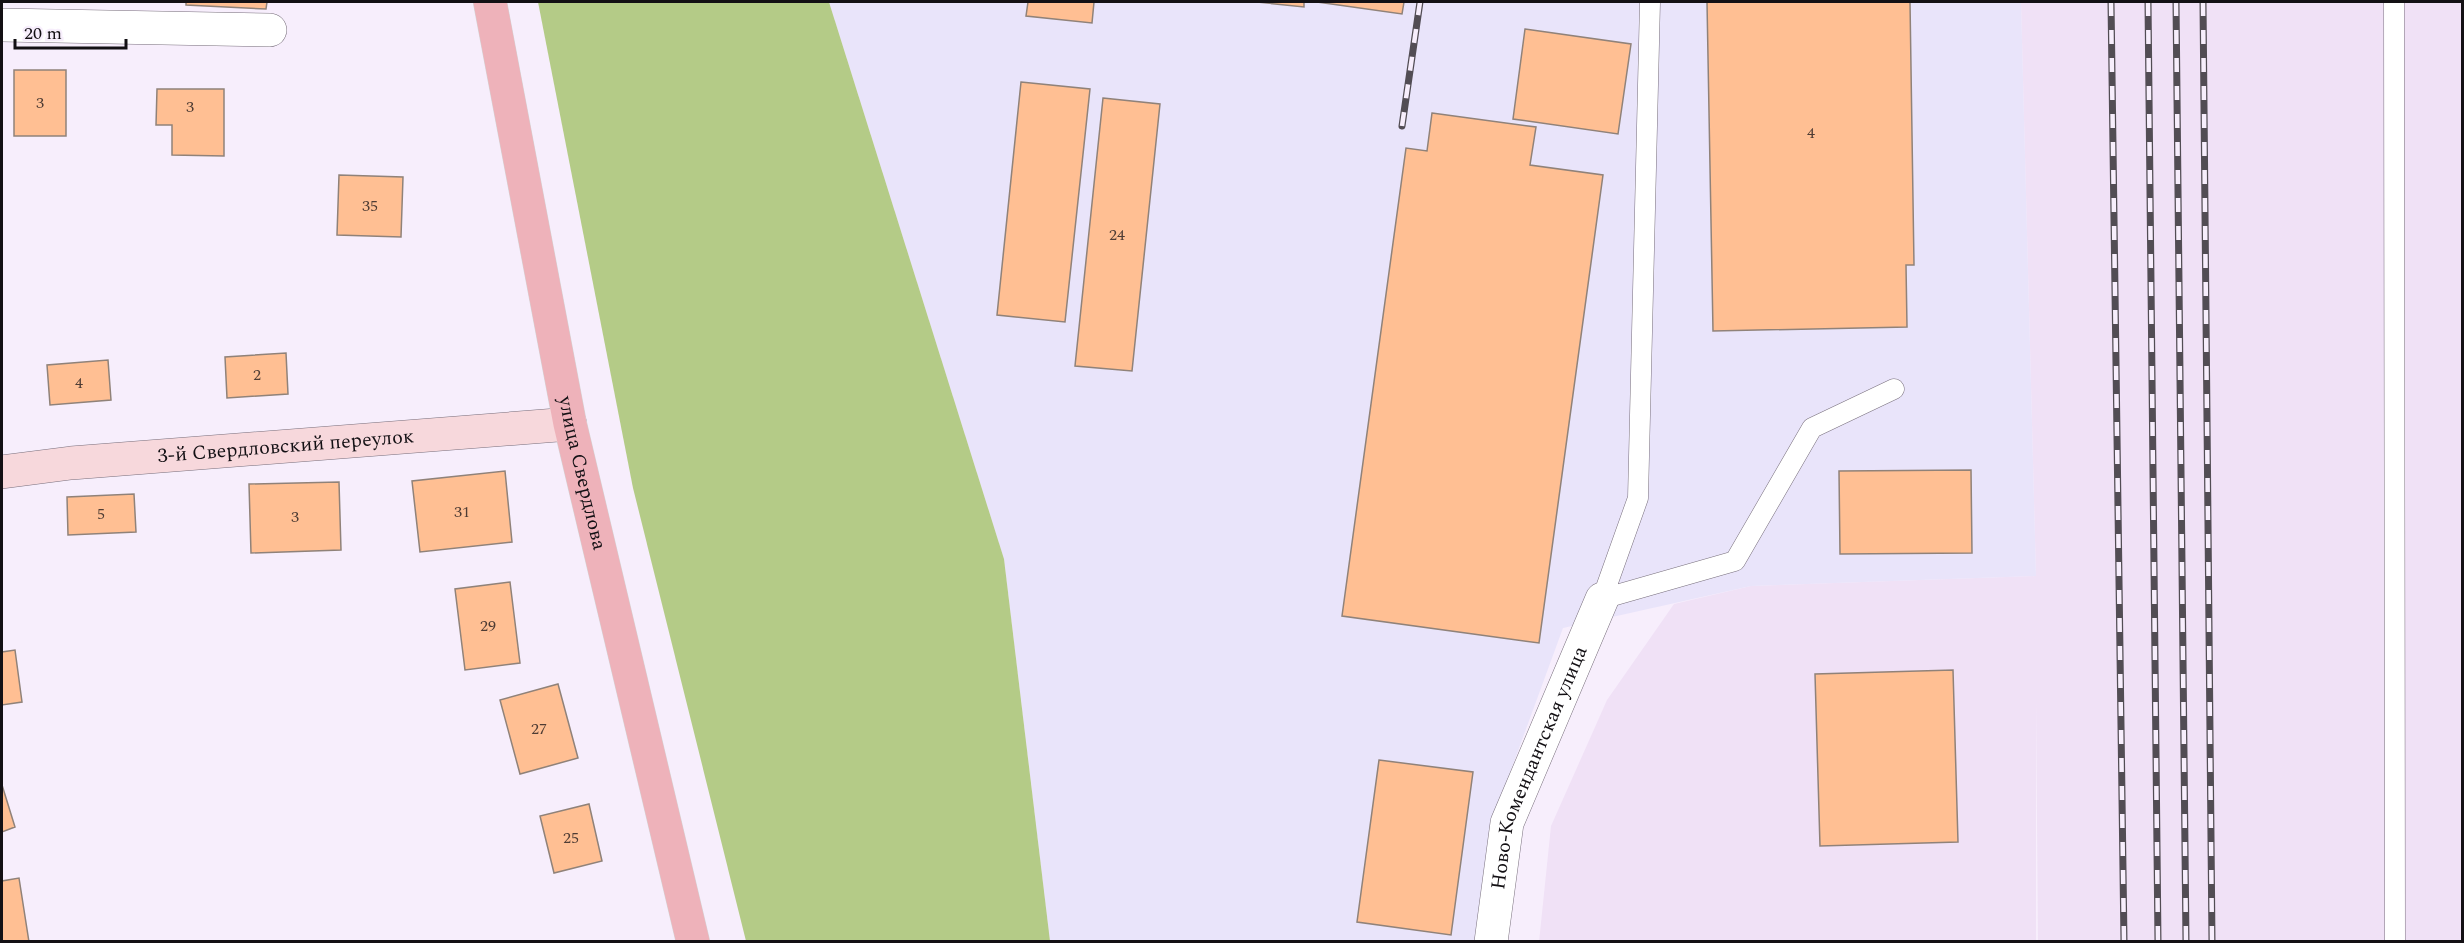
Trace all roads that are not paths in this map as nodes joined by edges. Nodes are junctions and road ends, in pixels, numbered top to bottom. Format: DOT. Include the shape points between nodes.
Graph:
graph roads {
  1 [pos="490,2"];
  2 [pos="1650,2"];
  3 [pos="2394,2"];
  4 [pos="2,25"];
  5 [pos="270,30"];
  6 [pos="1894,389"];
  7 [pos="570,424"];
  8 [pos="2,472"];
  9 [pos="1602,599"];
  10 [pos="693,942"];
  11 [pos="1491,942"];
  12 [pos="2395,942"];
  1 -- 7 [label="main road, улица Свердлова"];
  2 -- 9 [label="lane" via="1638,498"];
  3 -- 12 [label="lane"];
  4 -- 5 [label="street"];
  6 -- 9 [label="lane" via="1812,428 1735,561"];
  7 -- 8 [label="main road, 3-й Свердловский переулок" via="71,463"];
  7 -- 10 [label="main road, улица Свердлова"];
  9 -- 11 [label="street, Ново-Комендантская улица" via="1507,823"];
}
